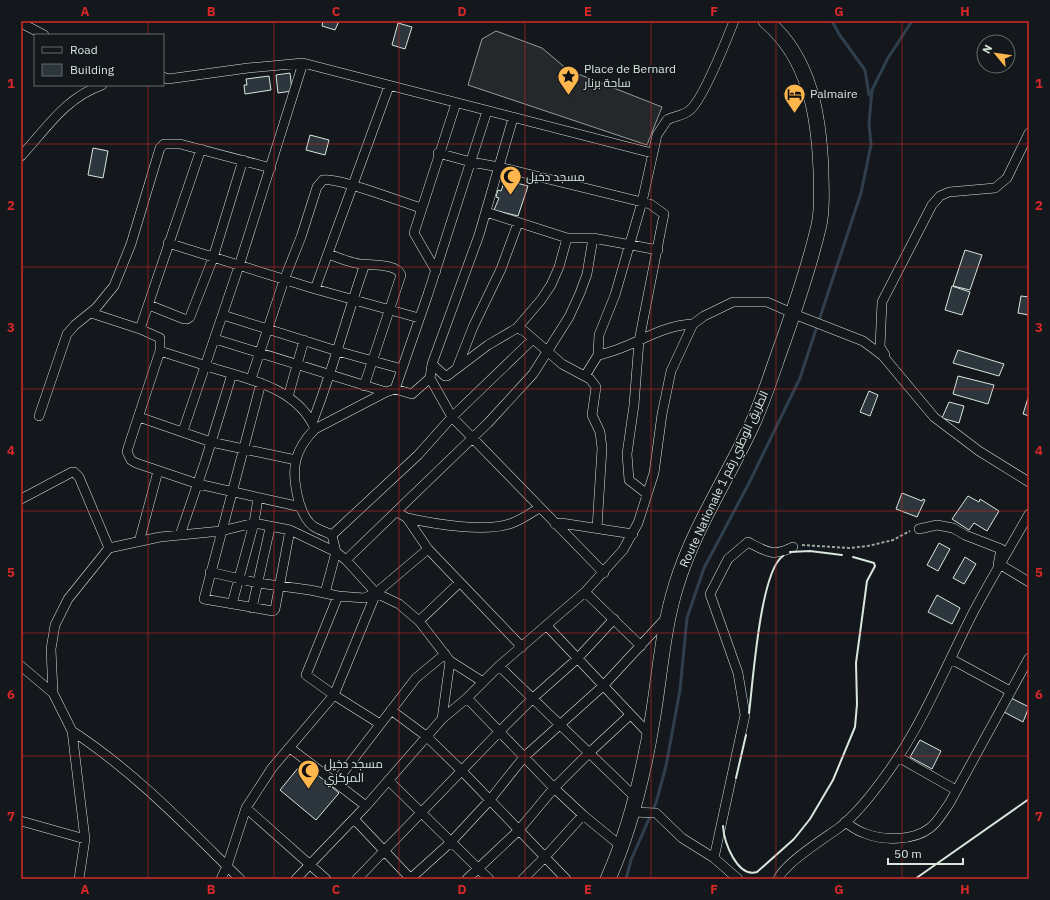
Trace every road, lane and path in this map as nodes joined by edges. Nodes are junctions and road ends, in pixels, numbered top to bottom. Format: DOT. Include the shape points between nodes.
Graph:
graph roads {
  1 [pos="734,21"];
  2 [pos="766,21"];
  3 [pos="21,23"];
  4 [pos="42,34"];
  5 [pos="303,63"];
  6 [pos="164,77"];
  7 [pos="100,86"];
  8 [pos="389,86"];
  9 [pos="456,103"];
  10 [pos="487,111"];
  11 [pos="513,118"];
  12 [pos="1029,133"];
  13 [pos="200,148"];
  14 [pos="438,153"];
  15 [pos="652,154"];
  16 [pos="21,156"];
  17 [pos="243,160"];
  18 [pos="471,162"];
  19 [pos="499,167"];
  20 [pos="271,168"];
  21 [pos="353,186"];
  22 [pos="642,202"];
  23 [pos="421,208"];
  24 [pos="486,212"];
  25 [pos="518,223"];
  26 [pos="567,238"];
  27 [pos="593,238"];
  28 [pos="168,243"];
  29 [pos="630,245"];
  30 [pos="658,250"];
  31 [pos="328,254"];
  32 [pos="213,258"];
  33 [pos="365,264"];
  34 [pos="239,266"];
  35 [pos="436,271"];
  36 [pos="284,280"];
  37 [pos="314,289"];
  38 [pos="352,300"];
  39 [pos="149,305"];
  40 [pos="389,310"];
  41 [pos="90,313"];
  42 [pos="796,314"];
  43 [pos="223,315"];
  44 [pos="419,318"];
  45 [pos="693,324"];
  46 [pos="517,328"];
  47 [pos="140,329"];
  48 [pos="268,329"];
  49 [pos="215,339"];
  50 [pos="533,339"];
  51 [pos="304,340"];
  52 [pos="639,341"];
  53 [pos="160,351"];
  54 [pos="337,351"];
  55 [pos="547,352"];
  56 [pos="260,354"];
  57 [pos="598,355"];
  58 [pos="372,360"];
  59 [pos="432,364"];
  60 [pos="206,366"];
  61 [pos="297,366"];
  62 [pos="402,369"];
  63 [pos="457,370"];
  64 [pos="895,370"];
  65 [pos="232,374"];
  66 [pos="330,375"];
  67 [pos="585,376"];
  68 [pos="430,378"];
  69 [pos="251,379"];
  70 [pos="261,383"];
  71 [pos="364,386"];
  72 [pos="391,390"];
  73 [pos="288,397"];
  74 [pos="39,416"];
  75 [pos="139,417"];
  76 [pos="452,417"];
  77 [pos="314,426"];
  78 [pos="183,431"];
  79 [pos="473,437"];
  80 [pos="211,442"];
  81 [pos="243,449"];
  82 [pos="296,460"];
  83 [pos="158,471"];
  84 [pos="1029,482"];
  85 [pos="198,484"];
  86 [pos="233,493"];
  87 [pos="647,494"];
  88 [pos="258,498"];
  89 [pos="21,499"];
  90 [pos="301,507"];
  91 [pos="539,508"];
  92 [pos="396,512"];
  93 [pos="1029,514"];
  94 [pos="407,518"];
  95 [pos="254,523"];
  96 [pos="555,524"];
  97 [pos="270,528"];
  98 [pos="597,528"];
  99 [pos="919,528"];
  100 [pos="290,530"];
  101 [pos="221,531"];
  102 [pos="633,534"];
  103 [pos="180,535"];
  104 [pos="332,536"];
  105 [pos="139,542"];
  106 [pos="793,547"];
  107 [pos="109,548"];
  108 [pos="428,549"];
  109 [pos="336,552"];
  110 [pos="346,560"];
  111 [pos="1001,565"];
  112 [pos="210,572"];
  113 [pos="604,572"];
  114 [pos="996,574"];
  115 [pos="238,578"];
  116 [pos="459,582"];
  117 [pos="1029,582"];
  118 [pos="258,583"];
  119 [pos="279,586"];
  120 [pos="325,592"];
  121 [pos="585,592"];
  122 [pos="376,593"];
  123 [pos="338,596"];
  124 [pos="232,604"];
  125 [pos="252,608"];
  126 [pos="668,616"];
  127 [pos="614,619"];
  128 [pos="419,621"];
  129 [pos="547,626"];
  130 [pos="641,646"];
  131 [pos="522,647"];
  132 [pos="447,658"];
  133 [pos="1029,658"];
  134 [pos="577,659"];
  135 [pos="951,659"];
  136 [pos="21,666"];
  137 [pos="499,666"];
  138 [pos="483,682"];
  139 [pos="603,686"];
  140 [pos="1010,691"];
  141 [pos="52,693"];
  142 [pos="334,695"];
  143 [pos="467,698"];
  144 [pos="533,698"];
  145 [pos="391,710"];
  146 [pos="630,714"];
  147 [pos="442,719"];
  148 [pos="380,724"];
  149 [pos="561,725"];
  150 [pos="72,731"];
  151 [pos="500,731"];
  152 [pos="650,735"];
  153 [pos="426,736"];
  154 [pos="290,748"];
  155 [pos="589,752"];
  156 [pos="524,757"];
  157 [pos="898,757"];
  158 [pos="462,771"];
  159 [pos="389,781"];
  160 [pos="335,783"];
  161 [pos="554,788"];
  162 [pos="956,790"];
  163 [pos="489,801"];
  164 [pos="635,805"];
  165 [pos="366,806"];
  166 [pos="246,808"];
  167 [pos="422,812"];
  168 [pos="583,815"];
  169 [pos="354,819"];
  170 [pos="21,821"];
  171 [pos="845,822"];
  172 [pos="519,830"];
  173 [pos="85,838"];
  174 [pos="450,842"];
  175 [pos="622,847"];
  176 [pos="383,850"];
  177 [pos="545,857"];
  178 [pos="714,858"];
  179 [pos="310,864"];
  180 [pos="227,866"];
  181 [pos="479,869"];
  182 [pos="79,879"];
  183 [pos="221,879"];
  184 [pos="240,879"];
  185 [pos="296,879"];
  186 [pos="326,879"];
  187 [pos="357,879"];
  188 [pos="410,879"];
  189 [pos="467,879"];
  190 [pos="489,879"];
  191 [pos="523,879"];
  192 [pos="566,879"];
  193 [pos="608,879"];
  194 [pos="738,879"];
  195 [pos="778,879"];
  1 -- 15 [label="street" via="697,101 684,114 667,120 657,136"];
  2 -- 42 [label="highway, Route Nationale الطريق الوطني رقم 1" via="778,31 797,57 813,104 820,148 822,186 819,224"];
  3 -- 4 [label="street"];
  5 -- 6 [label="street"];
  5 -- 8 [label="street"];
  5 -- 20 [label="street"];
  7 -- 16 [label="street" via="75,98 63,108"];
  8 -- 9 [label="street"];
  8 -- 21 [label="street"];
  9 -- 10 [label="street"];
  9 -- 14 [label="street"];
  10 -- 11 [label="street"];
  10 -- 18 [label="street"];
  11 -- 15 [label="street"];
  11 -- 19 [label="street"];
  12 -- 64 [label="street" via="1007,178 995,188 949,192 940,196 926,214 882,302 880,347"];
  13 -- 17 [label="street"];
  13 -- 28 [label="street"];
  13 -- 41 [label="street" via="169,143 160,148 131,244 119,274 107,296"];
  14 -- 18 [label="street"];
  14 -- 23 [label="street"];
  15 -- 22 [label="street"];
  17 -- 20 [label="street"];
  17 -- 32 [label="street"];
  18 -- 19 [label="street"];
  18 -- 35 [label="street"];
  19 -- 22 [label="street"];
  19 -- 24 [label="street"];
  20 -- 34 [label="street"];
  21 -- 23 [label="street"];
  21 -- 31 [label="street"];
  21 -- 36 [label="street" via="328,179 319,184"];
  22 -- 29 [label="street"];
  22 -- 30 [label="street" via="650,204 664,214"];
  23 -- 35 [label="street" via="414,233"];
  24 -- 25 [label="street"];
  24 -- 59 [label="street"];
  25 -- 26 [label="street"];
  25 -- 63 [label="street"];
  26 -- 27 [label="street"];
  26 -- 46 [label="street" via="550,285"];
  27 -- 29 [label="street"];
  27 -- 55 [label="street" via="587,274 580,293 569,317"];
  28 -- 32 [label="street"];
  28 -- 39 [label="street"];
  29 -- 30 [label="street"];
  29 -- 57 [label="street" via="615,296 599,335"];
  30 -- 52 [label="street"];
  31 -- 33 [label="street"];
  31 -- 37 [label="street"];
  32 -- 34 [label="street"];
  32 -- 39 [label="street" via="188,319"];
  33 -- 38 [label="street"];
  33 -- 40 [label="street" via="377,264 400,271 401,275"];
  34 -- 36 [label="street"];
  34 -- 43 [label="street"];
  35 -- 44 [label="street"];
  36 -- 37 [label="street"];
  36 -- 48 [label="street"];
  37 -- 38 [label="street"];
  38 -- 40 [label="street"];
  38 -- 54 [label="street"];
  39 -- 47 [label="street"];
  40 -- 44 [label="street"];
  40 -- 58 [label="street"];
  41 -- 47 [label="street"];
  41 -- 74 [label="street" via="67,334"];
  42 -- 45 [label="street" via="767,302 733,302"];
  42 -- 64 [label="street" via="863,341 874,348"];
  42 -- 126 [label="highway, Route Nationale الطريق الوطني رقم 1" via="750,430 709,505 690,547"];
  43 -- 48 [label="street"];
  43 -- 49 [label="street"];
  44 -- 62 [label="street"];
  45 -- 52 [label="street" via="678,326"];
  45 -- 87 [label="street" via="672,371 662,414 654,473"];
  46 -- 50 [label="street"];
  46 -- 63 [label="street" via="488,345"];
  47 -- 53 [label="street" via="160,338"];
  48 -- 51 [label="street"];
  48 -- 56 [label="street"];
  49 -- 56 [label="street"];
  49 -- 60 [label="street"];
  50 -- 55 [label="street"];
  50 -- 76 [label="street"];
  51 -- 54 [label="street"];
  51 -- 61 [label="street"];
  52 -- 57 [label="street" via="615,352"];
  52 -- 87 [label="street" via="627,470 629,480"];
  53 -- 60 [label="street"];
  53 -- 75 [label="street"];
  54 -- 58 [label="street"];
  54 -- 66 [label="street"];
  55 -- 67 [label="street" via="562,364"];
  55 -- 79 [label="street" via="522,386"];
  56 -- 61 [label="street"];
  56 -- 69 [label="street"];
  57 -- 67 [label="street"];
  58 -- 62 [label="street"];
  58 -- 71 [label="street"];
  59 -- 63 [label="street" via="445,376"];
  59 -- 68 [label="street"];
  60 -- 65 [label="street"];
  60 -- 78 [label="street"];
  61 -- 66 [label="street"];
  61 -- 73 [label="street"];
  62 -- 72 [label="street"];
  64 -- 84 [label="street" via="934,417 974,447"];
  65 -- 69 [label="street"];
  65 -- 80 [label="street"];
  66 -- 71 [label="street"];
  66 -- 77 [label="street"];
  67 -- 98 [label="street" via="594,382 596,387 592,415 600,432 602,448"];
  68 -- 72 [label="street" via="412,394"];
  68 -- 76 [label="street"];
  69 -- 70 [label="street"];
  70 -- 73 [label="street"];
  70 -- 81 [label="street"];
  71 -- 72 [label="street"];
  72 -- 77 [label="street"];
  73 -- 77 [label="street" via="298,404"];
  75 -- 78 [label="street"];
  75 -- 83 [label="street" via="126,452 136,463"];
  76 -- 79 [label="street"];
  76 -- 104 [label="street" via="418,454"];
  77 -- 82 [label="street"];
  78 -- 80 [label="street"];
  79 -- 91 [label="street"];
  79 -- 92 [label="street"];
  80 -- 81 [label="street"];
  80 -- 85 [label="street"];
  81 -- 82 [label="street"];
  81 -- 86 [label="street"];
  82 -- 90 [label="street" via="296,486"];
  83 -- 85 [label="street"];
  83 -- 105 [label="street"];
  85 -- 86 [label="street"];
  85 -- 103 [label="street"];
  86 -- 88 [label="street"];
  86 -- 101 [label="street"];
  87 -- 102 [label="street"];
  88 -- 90 [label="street"];
  88 -- 95 [label="street"];
  89 -- 107 [label="street" via="74,472 79,477"];
  90 -- 104 [label="street" via="312,525"];
  91 -- 94 [label="street" via="512,524 494,526 433,524"];
  91 -- 96 [label="street"];
  92 -- 94 [label="street"];
  92 -- 110 [label="street"];
  93 -- 111 [label="street"];
  94 -- 108 [label="street"];
  95 -- 97 [label="street"];
  95 -- 101 [label="street"];
  95 -- 115 [label="street"];
  96 -- 98 [label="street"];
  96 -- 113 [label="street"];
  97 -- 100 [label="street"];
  97 -- 118 [label="street"];
  98 -- 102 [label="street"];
  99 -- 106 [label="path" via="907,531 893,540 868,546 849,548 807,544"];
  99 -- 114 [label="street" via="937,525 953,528 1001,549"];
  100 -- 109 [label="street"];
  100 -- 119 [label="street"];
  101 -- 103 [label="street"];
  101 -- 112 [label="street"];
  102 -- 113 [label="street"];
  103 -- 105 [label="street"];
  104 -- 109 [label="street"];
  105 -- 107 [label="street"];
  106 -- 178 [label="street" via="780,553 768,552 748,542 728,559 710,594 738,673 745,716"];
  107 -- 141 [label="street" via="68,599 55,625 51,649"];
  108 -- 116 [label="street"];
  108 -- 122 [label="street"];
  109 -- 110 [label="street"];
  109 -- 120 [label="street"];
  110 -- 122 [label="street"];
  111 -- 114 [label="street"];
  111 -- 117 [label="street"];
  112 -- 115 [label="street"];
  112 -- 124 [label="street" via="204,599"];
  113 -- 121 [label="street"];
  114 -- 135 [label="street"];
  115 -- 118 [label="street"];
  115 -- 124 [label="street"];
  116 -- 128 [label="street"];
  116 -- 131 [label="street"];
  118 -- 119 [label="street"];
  118 -- 125 [label="street"];
  119 -- 120 [label="street"];
  119 -- 125 [label="street" via="273,611"];
  120 -- 123 [label="street"];
  121 -- 127 [label="street"];
  121 -- 129 [label="street"];
  122 -- 123 [label="street" via="364,598"];
  122 -- 128 [label="street" via="399,604"];
  122 -- 142 [label="street"];
  123 -- 142 [label="street" via="306,675"];
  124 -- 125 [label="street"];
  126 -- 130 [label="street"];
  126 -- 152 [label="highway, Route Nationale الطريق الوطني رقم 1"];
  127 -- 130 [label="street"];
  127 -- 134 [label="street"];
  128 -- 132 [label="street"];
  129 -- 131 [label="street"];
  129 -- 134 [label="street"];
  130 -- 139 [label="street"];
  131 -- 137 [label="street"];
  132 -- 138 [label="street"];
  132 -- 145 [label="street" via="416,678"];
  132 -- 147 [label="street"];
  133 -- 140 [label="street"];
  134 -- 139 [label="street"];
  134 -- 144 [label="street"];
  135 -- 140 [label="street"];
  135 -- 157 [label="street"];
  136 -- 141 [label="street"];
  137 -- 138 [label="street"];
  137 -- 144 [label="street"];
  138 -- 143 [label="street"];
  139 -- 146 [label="street"];
  139 -- 149 [label="street"];
  140 -- 162 [label="street"];
  141 -- 150 [label="street"];
  142 -- 148 [label="street"];
  142 -- 154 [label="street"];
  143 -- 147 [label="street"];
  143 -- 151 [label="street"];
  144 -- 149 [label="street"];
  144 -- 151 [label="street"];
  145 -- 148 [label="street"];
  145 -- 153 [label="street"];
  146 -- 152 [label="street"];
  146 -- 155 [label="street"];
  147 -- 153 [label="street"];
  148 -- 160 [label="street"];
  149 -- 155 [label="street"];
  149 -- 156 [label="street"];
  150 -- 173 [label="street"];
  150 -- 180 [label="street" via="103,751 139,781"];
  151 -- 156 [label="street"];
  151 -- 158 [label="street"];
  152 -- 164 [label="highway, Route Nationale الطريق الوطني رقم 1"];
  153 -- 158 [label="street"];
  153 -- 159 [label="street"];
  154 -- 160 [label="street"];
  154 -- 166 [label="street" via="272,768"];
  155 -- 161 [label="street"];
  155 -- 164 [label="street"];
  156 -- 161 [label="street"];
  156 -- 163 [label="street"];
  157 -- 162 [label="street"];
  157 -- 171 [label="street" via="870,796"];
  158 -- 163 [label="street"];
  158 -- 167 [label="street"];
  159 -- 165 [label="street"];
  159 -- 167 [label="street"];
  160 -- 165 [label="street"];
  161 -- 168 [label="street"];
  161 -- 172 [label="street"];
  162 -- 171 [label="street" via="937,822 922,833 900,838 882,838 864,833"];
  163 -- 172 [label="street"];
  163 -- 174 [label="street"];
  164 -- 175 [label="highway, Route Nationale الطريق الوطني رقم 1"];
  164 -- 178 [label="street" via="656,812 682,838"];
  165 -- 169 [label="street"];
  166 -- 179 [label="street"];
  166 -- 180 [label="street"];
  167 -- 174 [label="street"];
  167 -- 176 [label="street"];
  168 -- 175 [label="street"];
  168 -- 177 [label="street"];
  169 -- 176 [label="street"];
  169 -- 179 [label="street"];
  170 -- 173 [label="street"];
  171 -- 195 [label="street" via="788,867"];
  172 -- 177 [label="street"];
  172 -- 181 [label="street"];
  173 -- 182 [label="street"];
  174 -- 181 [label="street"];
  174 -- 188 [label="street"];
  175 -- 193 [label="highway, Route Nationale الطريق الوطني رقم 1"];
  176 -- 187 [label="street"];
  176 -- 188 [label="street"];
  177 -- 191 [label="street"];
  177 -- 192 [label="street"];
  178 -- 194 [label="street"];
  179 -- 185 [label="street"];
  179 -- 186 [label="street"];
  180 -- 183 [label="street"];
  180 -- 184 [label="street"];
  181 -- 189 [label="street"];
  181 -- 190 [label="street"];
}
